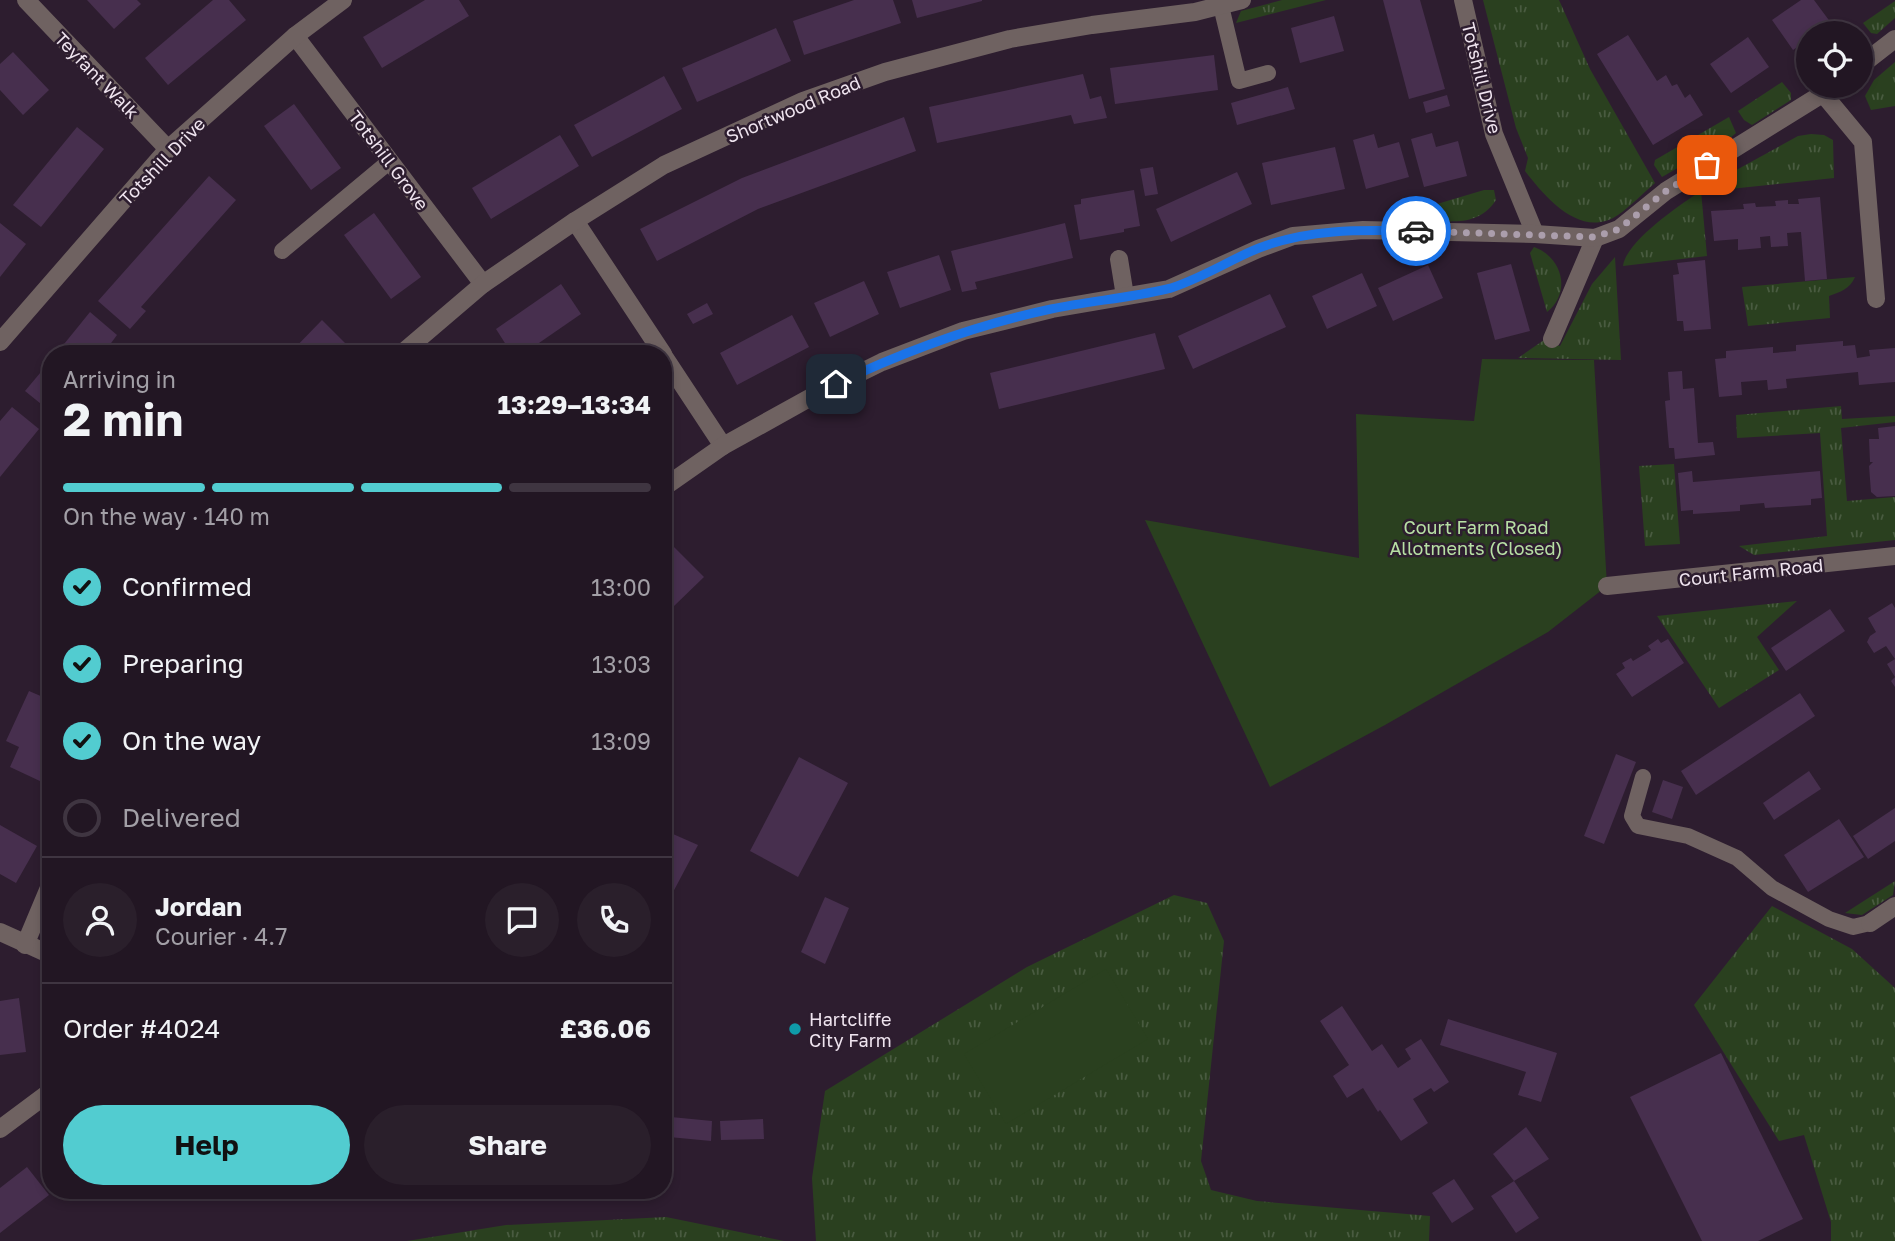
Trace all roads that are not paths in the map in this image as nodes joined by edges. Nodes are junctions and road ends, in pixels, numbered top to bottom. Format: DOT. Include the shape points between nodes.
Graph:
graph roads {
  1 [pos="26,0"];
  2 [pos="343,0"];
  3 [pos="1242,0"];
  4 [pos="1463,0"];
  5 [pos="1221,6"];
  6 [pos="295,36"];
  7 [pos="1895,38"];
  8 [pos="1873,56"];
  9 [pos="1268,73"];
  10 [pos="1817,98"];
  11 [pos="1835,98"];
  12 [pos="168,149"];
  13 [pos="390,161"];
  14 [pos="575,221"];
  15 [pos="1535,234"];
  16 [pos="1595,237"];
  17 [pos="282,251"];
  18 [pos="1119,259"];
  19 [pos="483,284"];
  20 [pos="1125,296"];
  21 [pos="1876,299"];
  22 [pos="1552,339"];
  23 [pos="0,342"];
  24 [pos="412,345"];
  25 [pos="657,345"];
  26 [pos="672,368"];
  27 [pos="723,446"];
  28 [pos="672,482"];
  29 [pos="1895,556"];
  30 [pos="1607,586"];
  31 [pos="1643,777"];
  32 [pos="42,904"];
  33 [pos="1895,906"];
  34 [pos="1870,923"];
  35 [pos="0,932"];
  36 [pos="25,945"];
  37 [pos="42,952"];
  38 [pos="42,1098"];
  39 [pos="0,1129"];
  1 -- 12 [label="street, Teyfant Walk"];
  2 -- 6 [label="street, Totshill Drive"];
  3 -- 5 [label="street, Shortwood Road"];
  4 -- 15 [label="street, Totshill Drive" via="1494,134"];
  5 -- 9 [label="lane" via="1239,81"];
  5 -- 14 [label="street, Shortwood Road" via="1010,39 885,72 803,101 664,165"];
  6 -- 12 [label="street, Totshill Drive"];
  6 -- 13 [label="street, Totshill Grove"];
  7 -- 8 [label="street"];
  10 -- 16 [label="street" via="1683,180 1619,229"];
  11 -- 21 [label="street" via="1863,142"];
  12 -- 23 [label="street, Totshill Drive"];
  13 -- 17 [label="lane"];
  13 -- 19 [label="street, Totshill Grove"];
  14 -- 19 [label="street, Shortwood Road"];
  14 -- 25 [label="street"];
  15 -- 16 [label="street"];
  15 -- 20 [label="street" via="1345,230 1293,236 1169,289"];
  16 -- 22 [label="street"];
  18 -- 20 [label="street"];
  19 -- 24 [label="street, Shortwood Road"];
  20 -- 27 [label="street" via="963,331 882,362"];
  26 -- 27 [label="street"];
  27 -- 28 [label="street"];
  29 -- 30 [label="street, Court Farm Road"];
  31 -- 34 [label="lane" via="1632,816 1638,826 1688,836 1737,858 1772,887 1829,919 1853,927"];
  32 -- 36 [label="street"];
  33 -- 34 [label="street"];
  35 -- 36 [label="street"];
  36 -- 37 [label="street"];
  38 -- 39 [label="street"];
}
